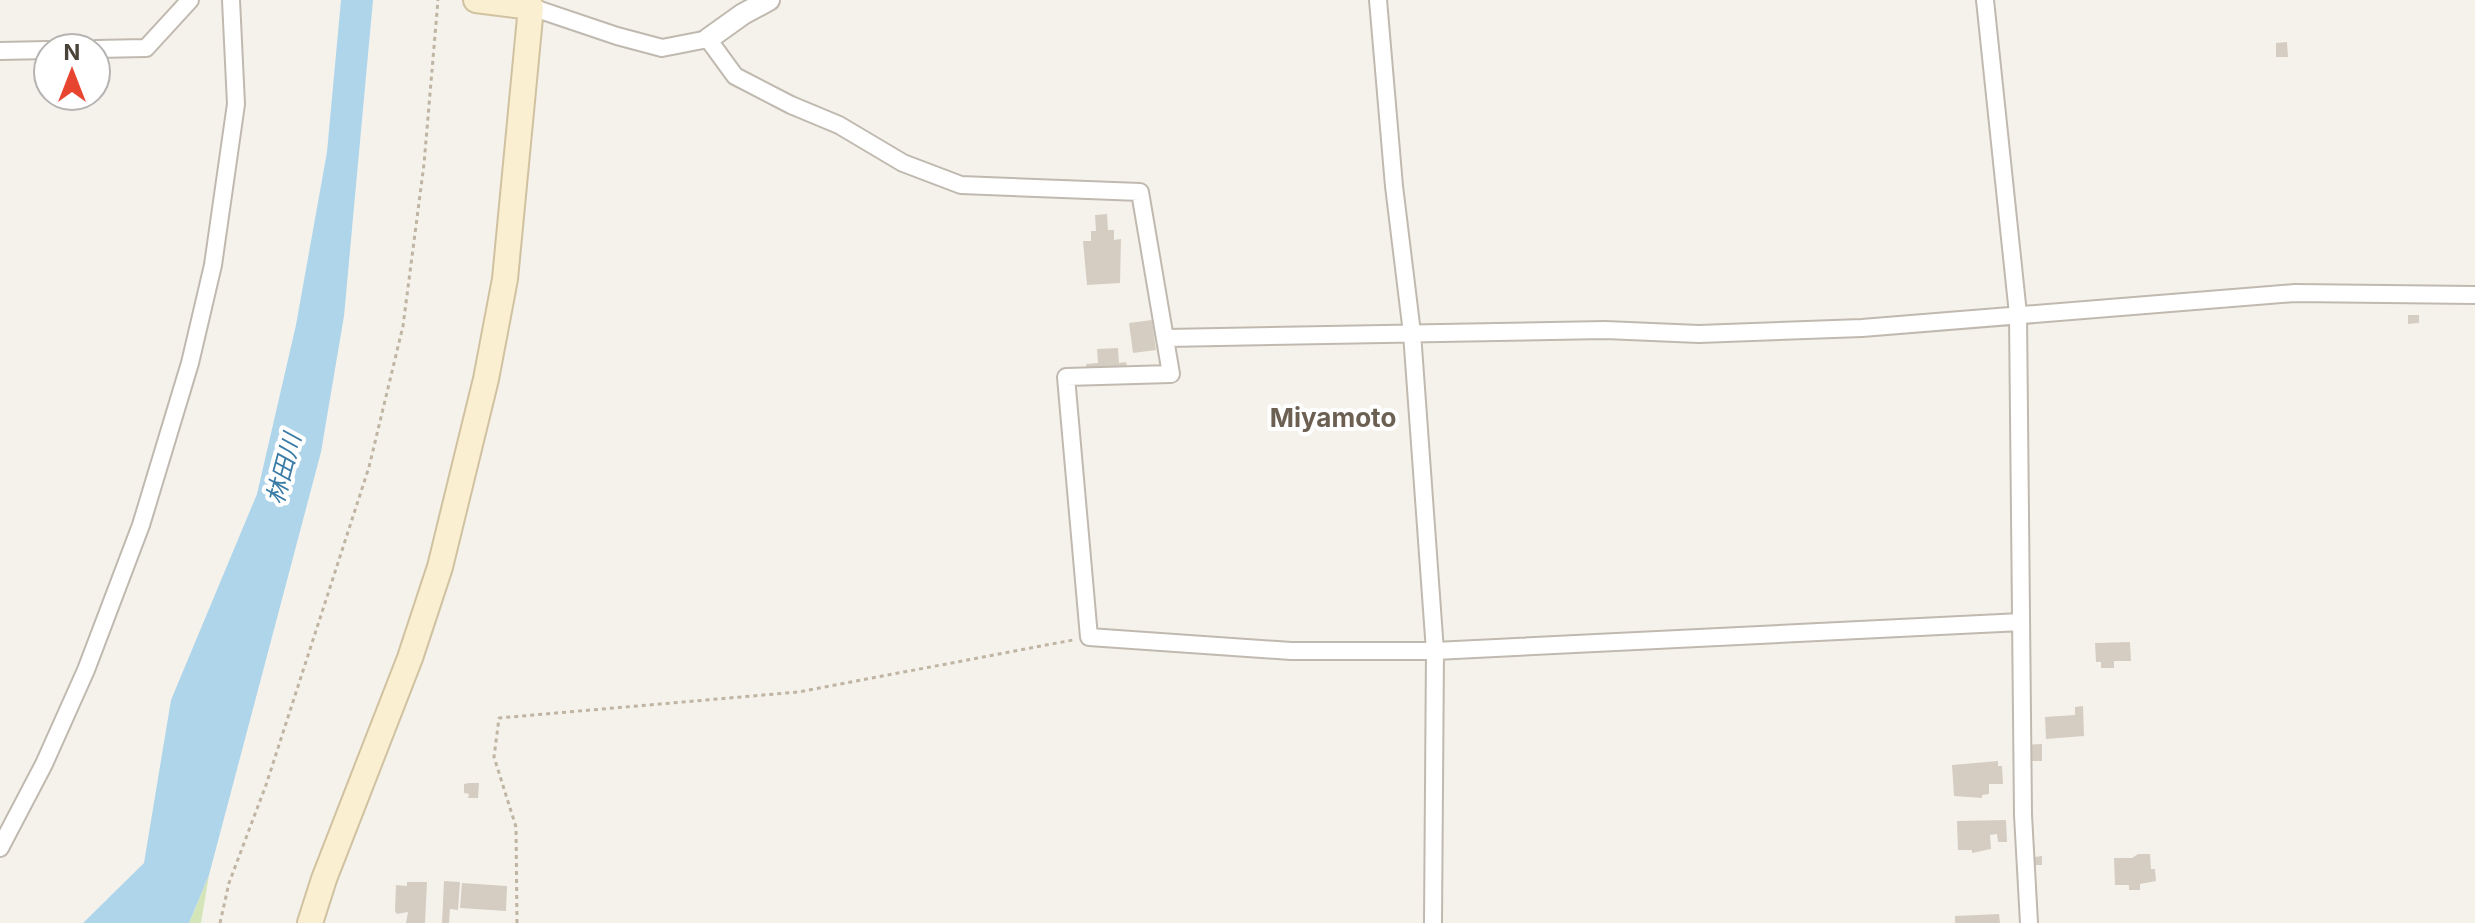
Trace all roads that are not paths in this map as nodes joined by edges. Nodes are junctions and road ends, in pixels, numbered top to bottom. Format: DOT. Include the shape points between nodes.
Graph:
graph roads {
  1 [pos="190,0"];
  2 [pos="231,0"];
  3 [pos="476,0"];
  4 [pos="769,0"];
  5 [pos="1378,0"];
  6 [pos="1985,0"];
  7 [pos="531,2"];
  8 [pos="708,39"];
  9 [pos="112,49"];
  10 [pos="32,50"];
  11 [pos="0,51"];
  12 [pos="2475,295"];
  13 [pos="2018,314"];
  14 [pos="1412,333"];
  15 [pos="1167,338"];
  16 [pos="2021,622"];
  17 [pos="1435,651"];
  18 [pos="0,848"];
  19 [pos="310,923"];
  20 [pos="1433,923"];
  21 [pos="2029,923"];
  1 -- 9 [label="street" via="146,48"];
  2 -- 18 [label="street" via="236,104 213,265 190,363 141,525 86,670"];
  3 -- 7 [label="main road"];
  4 -- 8 [label="street"];
  5 -- 14 [label="street"];
  6 -- 13 [label="street"];
  7 -- 8 [label="street" via="662,48"];
  7 -- 19 [label="main road" via="505,279 486,379 440,567"];
  8 -- 15 [label="street" via="735,76 839,125 903,163 961,185 1140,192"];
  10 -- 11 [label="street"];
  12 -- 13 [label="street" via="2295,293"];
  13 -- 14 [label="street" via="1862,328 1699,334"];
  13 -- 16 [label="street"];
  14 -- 15 [label="street"];
  14 -- 17 [label="street"];
  15 -- 17 [label="street" via="1171,374 1066,377 1089,637 1291,651"];
  16 -- 17 [label="street"];
  16 -- 21 [label="street"];
  17 -- 20 [label="street"];
}
